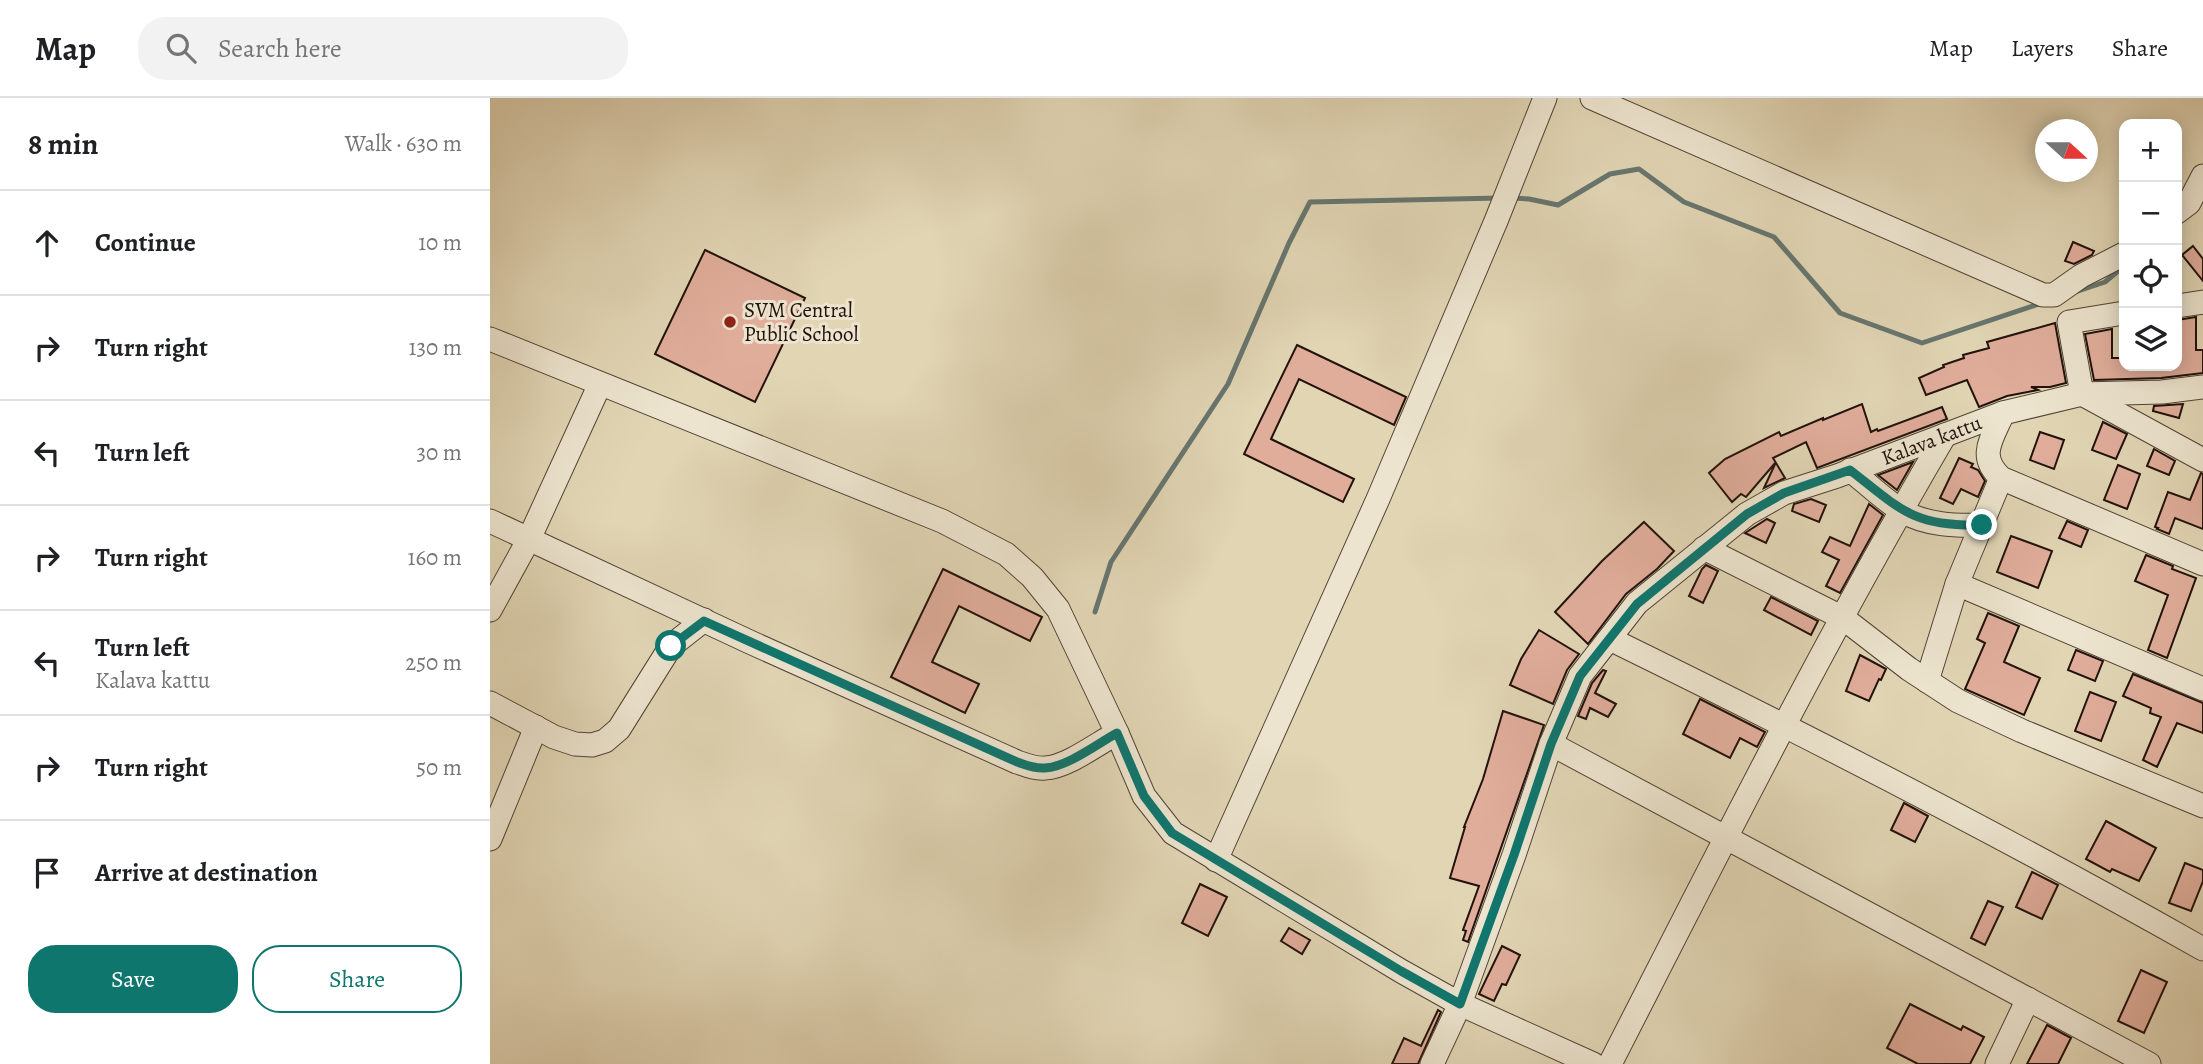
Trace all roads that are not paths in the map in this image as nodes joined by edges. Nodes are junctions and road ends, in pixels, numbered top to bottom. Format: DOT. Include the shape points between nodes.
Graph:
graph roads {
  1 [pos="1545,98"];
  2 [pos="1592,98"];
  3 [pos="2203,176"];
  4 [pos="2182,208"];
  5 [pos="2119,257"];
  6 [pos="2203,302"];
  7 [pos="2065,304"];
  8 [pos="2182,305"];
  9 [pos="2119,312"];
  10 [pos="490,339"];
  11 [pos="600,384"];
  12 [pos="2203,387"];
  13 [pos="2082,394"];
  14 [pos="2003,413"];
  15 [pos="1945,435"];
  16 [pos="2203,460"];
  17 [pos="1850,470"];
  18 [pos="2001,478"];
  19 [pos="1901,510"];
  20 [pos="490,521"];
  21 [pos="1982,525"];
  22 [pos="529,539"];
  23 [pos="1704,548"];
  24 [pos="2203,564"];
  25 [pos="1957,584"];
  26 [pos="490,610"];
  27 [pos="1843,618"];
  28 [pos="704,621"];
  29 [pos="1609,639"];
  30 [pos="1927,681"];
  31 [pos="2203,688"];
  32 [pos="490,703"];
  33 [pos="1786,725"];
  34 [pos="536,727"];
  35 [pos="1117,733"];
  36 [pos="1551,744"];
  37 [pos="2203,806"];
  38 [pos="1726,837"];
  39 [pos="490,839"];
  40 [pos="1216,860"];
  41 [pos="2203,949"];
  42 [pos="2028,999"];
  43 [pos="1460,1004"];
  44 [pos="1578,1061"];
  45 [pos="1432,1064"];
  46 [pos="1610,1064"];
  47 [pos="1997,1064"];
  48 [pos="2149,1064"];
  1 -- 40 [label="street" via="1378,499"];
  2 -- 7 [label="street"];
  3 -- 4 [label="street"];
  5 -- 7 [label="street" via="2081,276"];
  6 -- 8 [label="street"];
  7 -- 9 [label="street"];
  7 -- 13 [label="street"];
  10 -- 11 [label="street"];
  11 -- 22 [label="street"];
  11 -- 35 [label="street" via="942,521 1006,554 1058,610"];
  12 -- 13 [label="street, Kalava kattu"];
  13 -- 14 [label="street, Kalava kattu"];
  13 -- 16 [label="street"];
  14 -- 15 [label="street, Kalava kattu"];
  14 -- 18 [label="street" via="1987,457"];
  15 -- 17 [label="street, Kalava kattu"];
  15 -- 19 [label="street"];
  17 -- 19 [label="street"];
  17 -- 23 [label="street, Kalava kattu" via="1784,493 1747,514"];
  18 -- 21 [label="street"];
  18 -- 24 [label="street"];
  19 -- 21 [label="street" via="1930,522"];
  19 -- 27 [label="street"];
  20 -- 22 [label="street"];
  21 -- 25 [label="street"];
  22 -- 26 [label="street"];
  22 -- 28 [label="street"];
  23 -- 27 [label="street"];
  23 -- 29 [label="street, Kalava kattu" via="1637,604"];
  25 -- 30 [label="street"];
  25 -- 31 [label="street"];
  27 -- 30 [label="street"];
  27 -- 33 [label="street"];
  28 -- 34 [label="street" via="671,646 619,729 605,741 575,744"];
  28 -- 35 [label="street" via="1036,768 1063,763"];
  29 -- 33 [label="street"];
  29 -- 36 [label="street, Kalava kattu" via="1580,676"];
  30 -- 37 [label="street" via="2022,731"];
  32 -- 34 [label="street"];
  33 -- 38 [label="street"];
  33 -- 41 [label="street"];
  34 -- 39 [label="street"];
  35 -- 40 [label="street" via="1144,796 1172,833"];
  36 -- 38 [label="street"];
  36 -- 43 [label="street, Kalava kattu"];
  38 -- 42 [label="street"];
  38 -- 46 [label="street"];
  40 -- 43 [label="street"];
  42 -- 47 [label="street"];
  42 -- 48 [label="street"];
  43 -- 44 [label="street"];
  43 -- 45 [label="street, Kalava kattu"];
}
